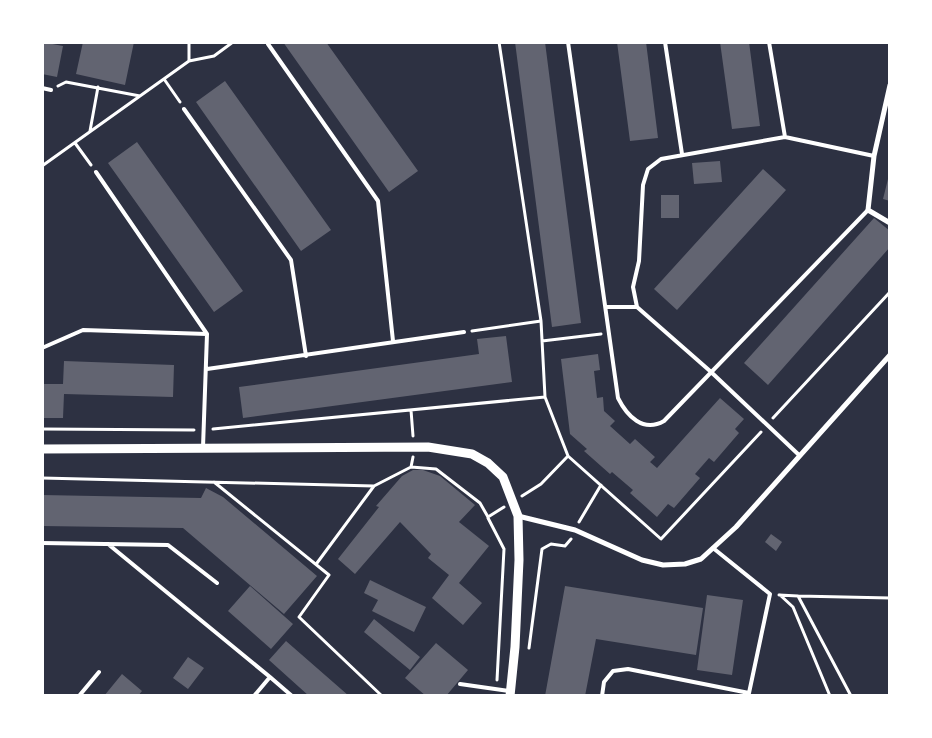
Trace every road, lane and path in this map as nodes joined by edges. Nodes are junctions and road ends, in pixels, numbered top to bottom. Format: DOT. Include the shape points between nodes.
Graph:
graph roads {
  1 [pos="189,42"];
  2 [pos="233,42"];
  3 [pos="499,42"];
  4 [pos="568,42"];
  5 [pos="665,42"];
  6 [pos="769,42"];
  7 [pos="268,44"];
  8 [pos="189,61"];
  9 [pos="164,79"];
  10 [pos="890,85"];
  11 [pos="98,87"];
  12 [pos="42,88"];
  13 [pos="51,90"];
  14 [pos="140,96"];
  15 [pos="184,109"];
  16 [pos="90,132"];
  17 [pos="785,137"];
  18 [pos="75,143"];
  19 [pos="682,154"];
  20 [pos="874,156"];
  21 [pos="42,166"];
  22 [pos="96,172"];
  23 [pos="868,210"];
  24 [pos="890,223"];
  25 [pos="890,292"];
  26 [pos="637,307"];
  27 [pos="606,308"];
  28 [pos="541,321"];
  29 [pos="464,332"];
  30 [pos="609,333"];
  31 [pos="207,334"];
  32 [pos="542,340"];
  33 [pos="393,341"];
  34 [pos="42,348"];
  35 [pos="890,355"];
  36 [pos="306,356"];
  37 [pos="207,369"];
  38 [pos="710,371"];
  39 [pos="545,396"];
  40 [pos="410,410"];
  41 [pos="768,424"];
  42 [pos="42,429"];
  43 [pos="204,430"];
  44 [pos="415,448"];
  45 [pos="42,449"];
  46 [pos="203,450"];
  47 [pos="799,456"];
  48 [pos="42,478"];
  49 [pos="214,482"];
  50 [pos="601,485"];
  51 [pos="374,486"];
  52 [pos="518,516"];
  53 [pos="488,518"];
  54 [pos="575,530"];
  55 [pos="42,543"];
  56 [pos="108,544"];
  57 [pos="713,548"];
  58 [pos="317,563"];
  59 [pos="217,583"];
  60 [pos="770,594"];
  61 [pos="780,595"];
  62 [pos="798,596"];
  63 [pos="890,598"];
  64 [pos="529,649"];
  65 [pos="99,672"];
  66 [pos="270,677"];
  67 [pos="460,684"];
  68 [pos="497,689"];
  69 [pos="510,693"];
  70 [pos="79,696"];
  71 [pos="254,696"];
  72 [pos="292,696"];
  73 [pos="382,696"];
  74 [pos="602,696"];
  75 [pos="830,696"];
  76 [pos="851,696"];
  1 -- 8 [label="path"];
  2 -- 8 [label="path" via="214,56"];
  3 -- 28 [label="path"];
  4 -- 27 [label="lane"];
  5 -- 19 [label="lane"];
  6 -- 17 [label="lane"];
  7 -- 33 [label="lane" via="378,201"];
  8 -- 9 [label="path"];
  9 -- 14 [label="path"];
  9 -- 15 [label="path"];
  10 -- 20 [label="street"];
  11 -- 13 [label="path" via="66,82"];
  11 -- 14 [label="path"];
  11 -- 16 [label="path"];
  12 -- 13 [label="lane"];
  14 -- 16 [label="path"];
  15 -- 36 [label="lane" via="291,260"];
  16 -- 18 [label="path"];
  17 -- 19 [label="lane"];
  17 -- 20 [label="lane"];
  18 -- 21 [label="path"];
  18 -- 22 [label="path"];
  19 -- 26 [label="lane" via="661,158 648,168 643,185 639,260 634,287"];
  20 -- 23 [label="street"];
  22 -- 31 [label="lane"];
  23 -- 24 [label="street"];
  23 -- 38 [label="lane"];
  25 -- 41 [label="path"];
  26 -- 27 [label="lane"];
  26 -- 38 [label="lane"];
  27 -- 30 [label="lane"];
  28 -- 29 [label="path"];
  28 -- 32 [label="path"];
  29 -- 33 [label="lane"];
  30 -- 32 [label="path"];
  30 -- 38 [label="lane" via="618,398 626,413 646,425 656,426 664,421"];
  31 -- 34 [label="lane" via="83,330"];
  31 -- 37 [label="lane"];
  32 -- 39 [label="path"];
  33 -- 36 [label="lane"];
  35 -- 47 [label="street"];
  36 -- 37 [label="lane"];
  37 -- 43 [label="lane"];
  38 -- 41 [label="lane"];
  39 -- 40 [label="path"];
  39 -- 50 [label="path" via="568,456"];
  40 -- 43 [label="path"];
  40 -- 44 [label="path"];
  41 -- 47 [label="lane"];
  41 -- 50 [label="path" via="661,539"];
  42 -- 43 [label="path"];
  43 -- 46 [label="lane"];
  44 -- 46 [label="street"];
  44 -- 51 [label="path" via="410,467"];
  44 -- 52 [label="street" via="454,450 472,454 488,463 503,477"];
  45 -- 46 [label="street"];
  47 -- 57 [label="street"];
  48 -- 49 [label="path"];
  49 -- 51 [label="path"];
  49 -- 58 [label="path"];
  50 -- 54 [label="path"];
  51 -- 58 [label="path"];
  52 -- 54 [label="street"];
  52 -- 69 [label="street" via="519,570"];
  53 -- 68 [label="path" via="504,549"];
  54 -- 57 [label="street" via="642,560 663,565 701,559"];
  54 -- 64 [label="path" via="565,546 551,544 542,550"];
  55 -- 56 [label="lane"];
  56 -- 59 [label="lane" via="168,545"];
  56 -- 66 [label="lane"];
  57 -- 60 [label="lane"];
  58 -- 73 [label="path" via="329,575 299,617"];
  60 -- 61 [label="path"];
  60 -- 74 [label="lane" via="749,693 628,669 613,671 604,682"];
  61 -- 62 [label="path"];
  61 -- 75 [label="path" via="793,607"];
  62 -- 63 [label="path"];
  62 -- 76 [label="path"];
  65 -- 70 [label="lane"];
  66 -- 71 [label="lane"];
  66 -- 72 [label="lane"];
  67 -- 68 [label="lane"];
  68 -- 69 [label="lane"];
}
